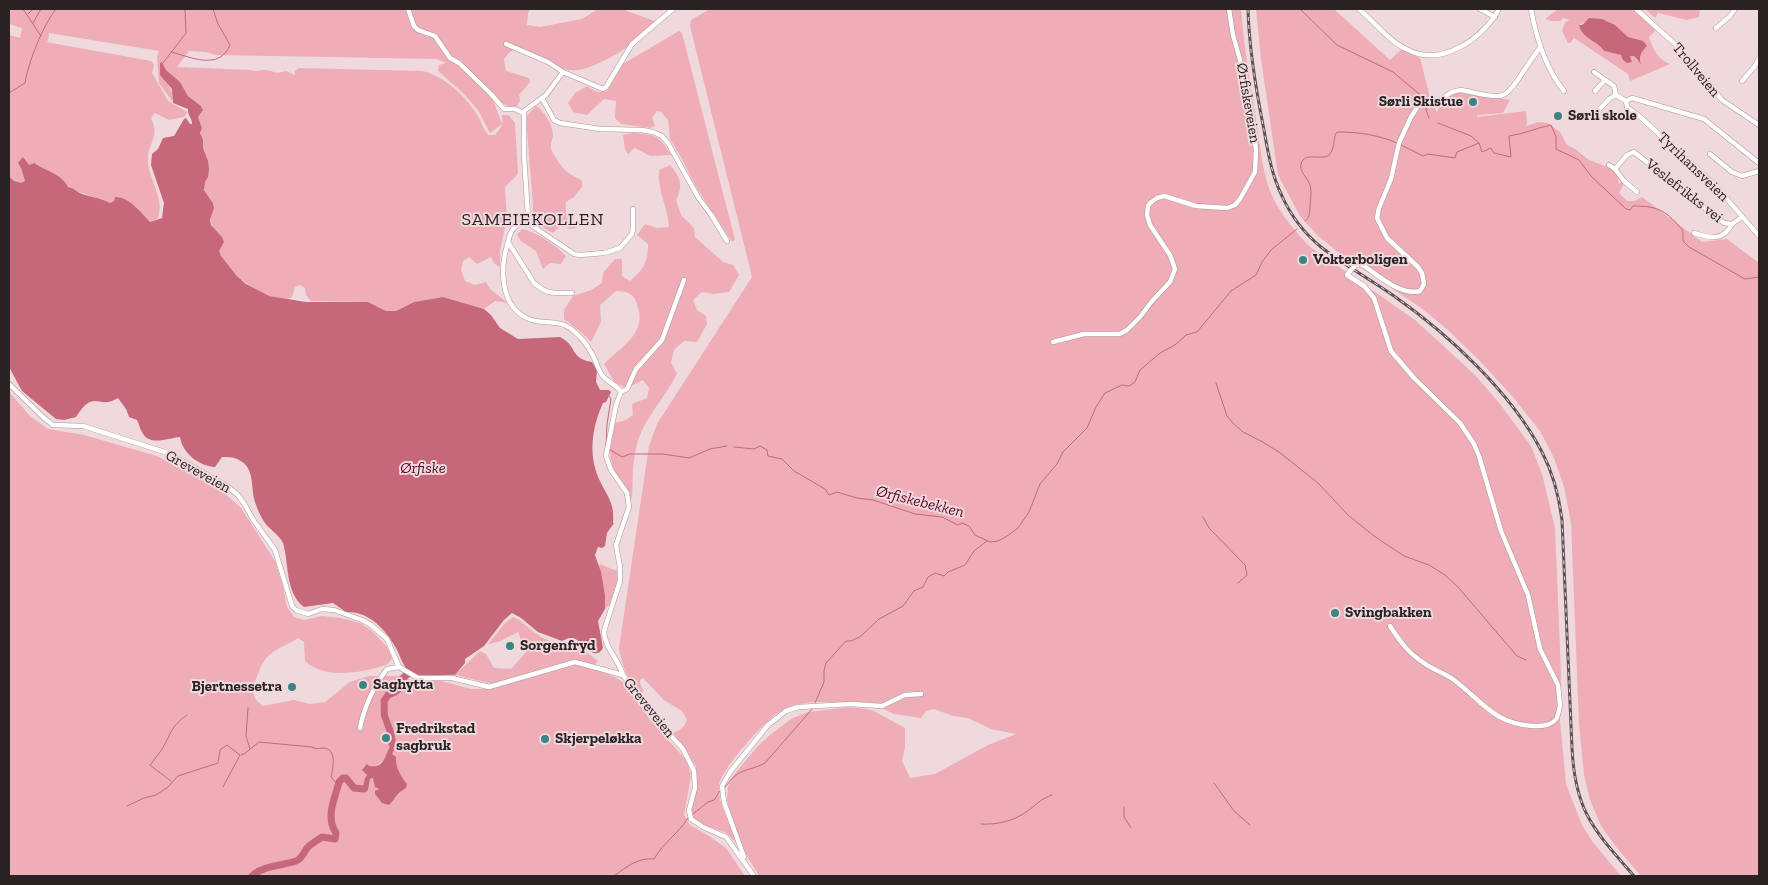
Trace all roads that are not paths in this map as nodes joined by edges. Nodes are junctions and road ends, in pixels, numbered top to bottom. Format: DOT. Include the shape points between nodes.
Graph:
graph roads {
  1 [pos="408,9"];
  2 [pos="673,9"];
  3 [pos="1229,9"];
  4 [pos="1359,9"];
  5 [pos="1480,9"];
  6 [pos="1499,9"];
  7 [pos="1531,9"];
  8 [pos="1636,9"];
  9 [pos="1735,9"];
  10 [pos="1495,17"];
  11 [pos="1716,28"];
  12 [pos="506,44"];
  13 [pos="1542,47"];
  14 [pos="1759,58"];
  15 [pos="563,72"];
  16 [pos="1594,72"];
  17 [pos="1605,80"];
  18 [pos="1742,81"];
  19 [pos="1564,91"];
  20 [pos="1595,91"];
  21 [pos="1616,95"];
  22 [pos="542,98"];
  23 [pos="1626,101"];
  24 [pos="1597,112"];
  25 [pos="523,113"];
  26 [pos="1759,126"];
  27 [pos="1710,154"];
  28 [pos="1759,163"];
  29 [pos="1609,165"];
  30 [pos="1615,169"];
  31 [pos="1759,171"];
  32 [pos="1638,192"];
  33 [pos="633,209"];
  34 [pos="1742,217"];
  35 [pos="525,221"];
  36 [pos="1732,224"];
  37 [pos="1694,232"];
  38 [pos="1759,236"];
  39 [pos="727,241"];
  40 [pos="508,242"];
  41 [pos="684,280"];
  42 [pos="572,293"];
  43 [pos="1053,342"];
  44 [pos="9,384"];
  45 [pos="621,394"];
  46 [pos="1390,626"];
  47 [pos="399,667"];
  48 [pos="623,675"];
  49 [pos="921,694"];
  50 [pos="360,728"];
  51 [pos="746,863"];
  52 [pos="754,876"];
  1 -- 25 [label="street" via="414,26 435,36 450,58 459,63 504,109"];
  2 -- 15 [label="street" via="627,50 606,88 596,88"];
  3 -- 43 [label="street, Ørfiskeveien" via="1254,122 1255,172 1240,199 1226,208 1196,206 1164,196 1150,203 1147,215 1150,225 1170,255 1175,269 1170,282 1140,317 1120,334 1084,334"];
  4 -- 10 [label="street" via="1400,45 1414,53 1426,54 1440,54 1467,44"];
  5 -- 10 [label="street"];
  6 -- 10 [label="street"];
  7 -- 13 [label="street"];
  8 -- 26 [label="street, Trollveien" via="1675,44 1720,98"];
  9 -- 11 [label="street"];
  12 -- 15 [label="street"];
  13 -- 19 [label="street" via="1552,73"];
  13 -- 46 [label="street, bridge" via="1512,89 1504,95 1458,90 1437,102 1418,106 1414,111 1398,145 1391,179 1377,218 1387,238 1422,273 1424,284 1420,291 1409,292 1360,264 1347,275 1364,286 1374,298 1391,351 1460,423 1474,444 1500,531 1529,600 1540,649 1558,685 1560,706 1557,718 1547,725 1538,726 1506,721 1454,680 1414,656"];
  14 -- 18 [label="street"];
  15 -- 22 [label="street"];
  16 -- 17 [label="street"];
  17 -- 20 [label="street"];
  17 -- 21 [label="street" via="1614,86"];
  21 -- 23 [label="street"];
  21 -- 24 [label="street"];
  22 -- 25 [label="street"];
  22 -- 39 [label="street" via="554,120 560,123 600,129 642,130 662,136"];
  23 -- 28 [label="street" via="1632,98 1702,118"];
  23 -- 34 [label="street, Tyrihansveien" via="1627,108 1714,184"];
  25 -- 35 [label="street" via="528,213"];
  27 -- 31 [label="street" via="1742,176"];
  29 -- 30 [label="street, Veslefrikks vei"];
  30 -- 32 [label="street, Veslefrikks vei"];
  30 -- 36 [label="street, Veslefrikks vei" via="1634,152 1721,221"];
  33 -- 35 [label="street" via="632,234 620,248 604,253 574,254"];
  34 -- 36 [label="street, Veslefrikks vei"];
  34 -- 38 [label="street, Tyrihansveien"];
  35 -- 40 [label="street" via="513,228"];
  36 -- 37 [label="street, Veslefrikks vei" via="1721,237"];
  40 -- 42 [label="street" via="539,288 551,293"];
  40 -- 45 [label="street" via="503,276 505,290 513,306 530,320 560,323 570,328 592,352 602,375"];
  41 -- 45 [label="street" via="662,340 636,369 627,389"];
  44 -- 47 [label="street, Greveveien" via="53,425 83,426 168,453 227,486 238,495 275,550 292,606 308,614 322,609 334,610 371,625 387,639"];
  45 -- 48 [label="street" via="616,405 607,463 627,493 628,512 616,545 620,581 604,631"];
  47 -- 48 [label="street, Greveveien" via="420,678 452,678 489,687 574,662"];
  47 -- 50 [label="street" via="387,670 381,677 367,704"];
  48 -- 51 [label="street, Greveveien" via="651,714 683,749 694,771 695,788 689,810 692,818 726,837"];
  49 -- 51 [label="street, Greveveien" via="905,695 882,706 798,707 786,711 768,725 723,783 724,802"];
  51 -- 52 [label="street, Greveveien"];
}
